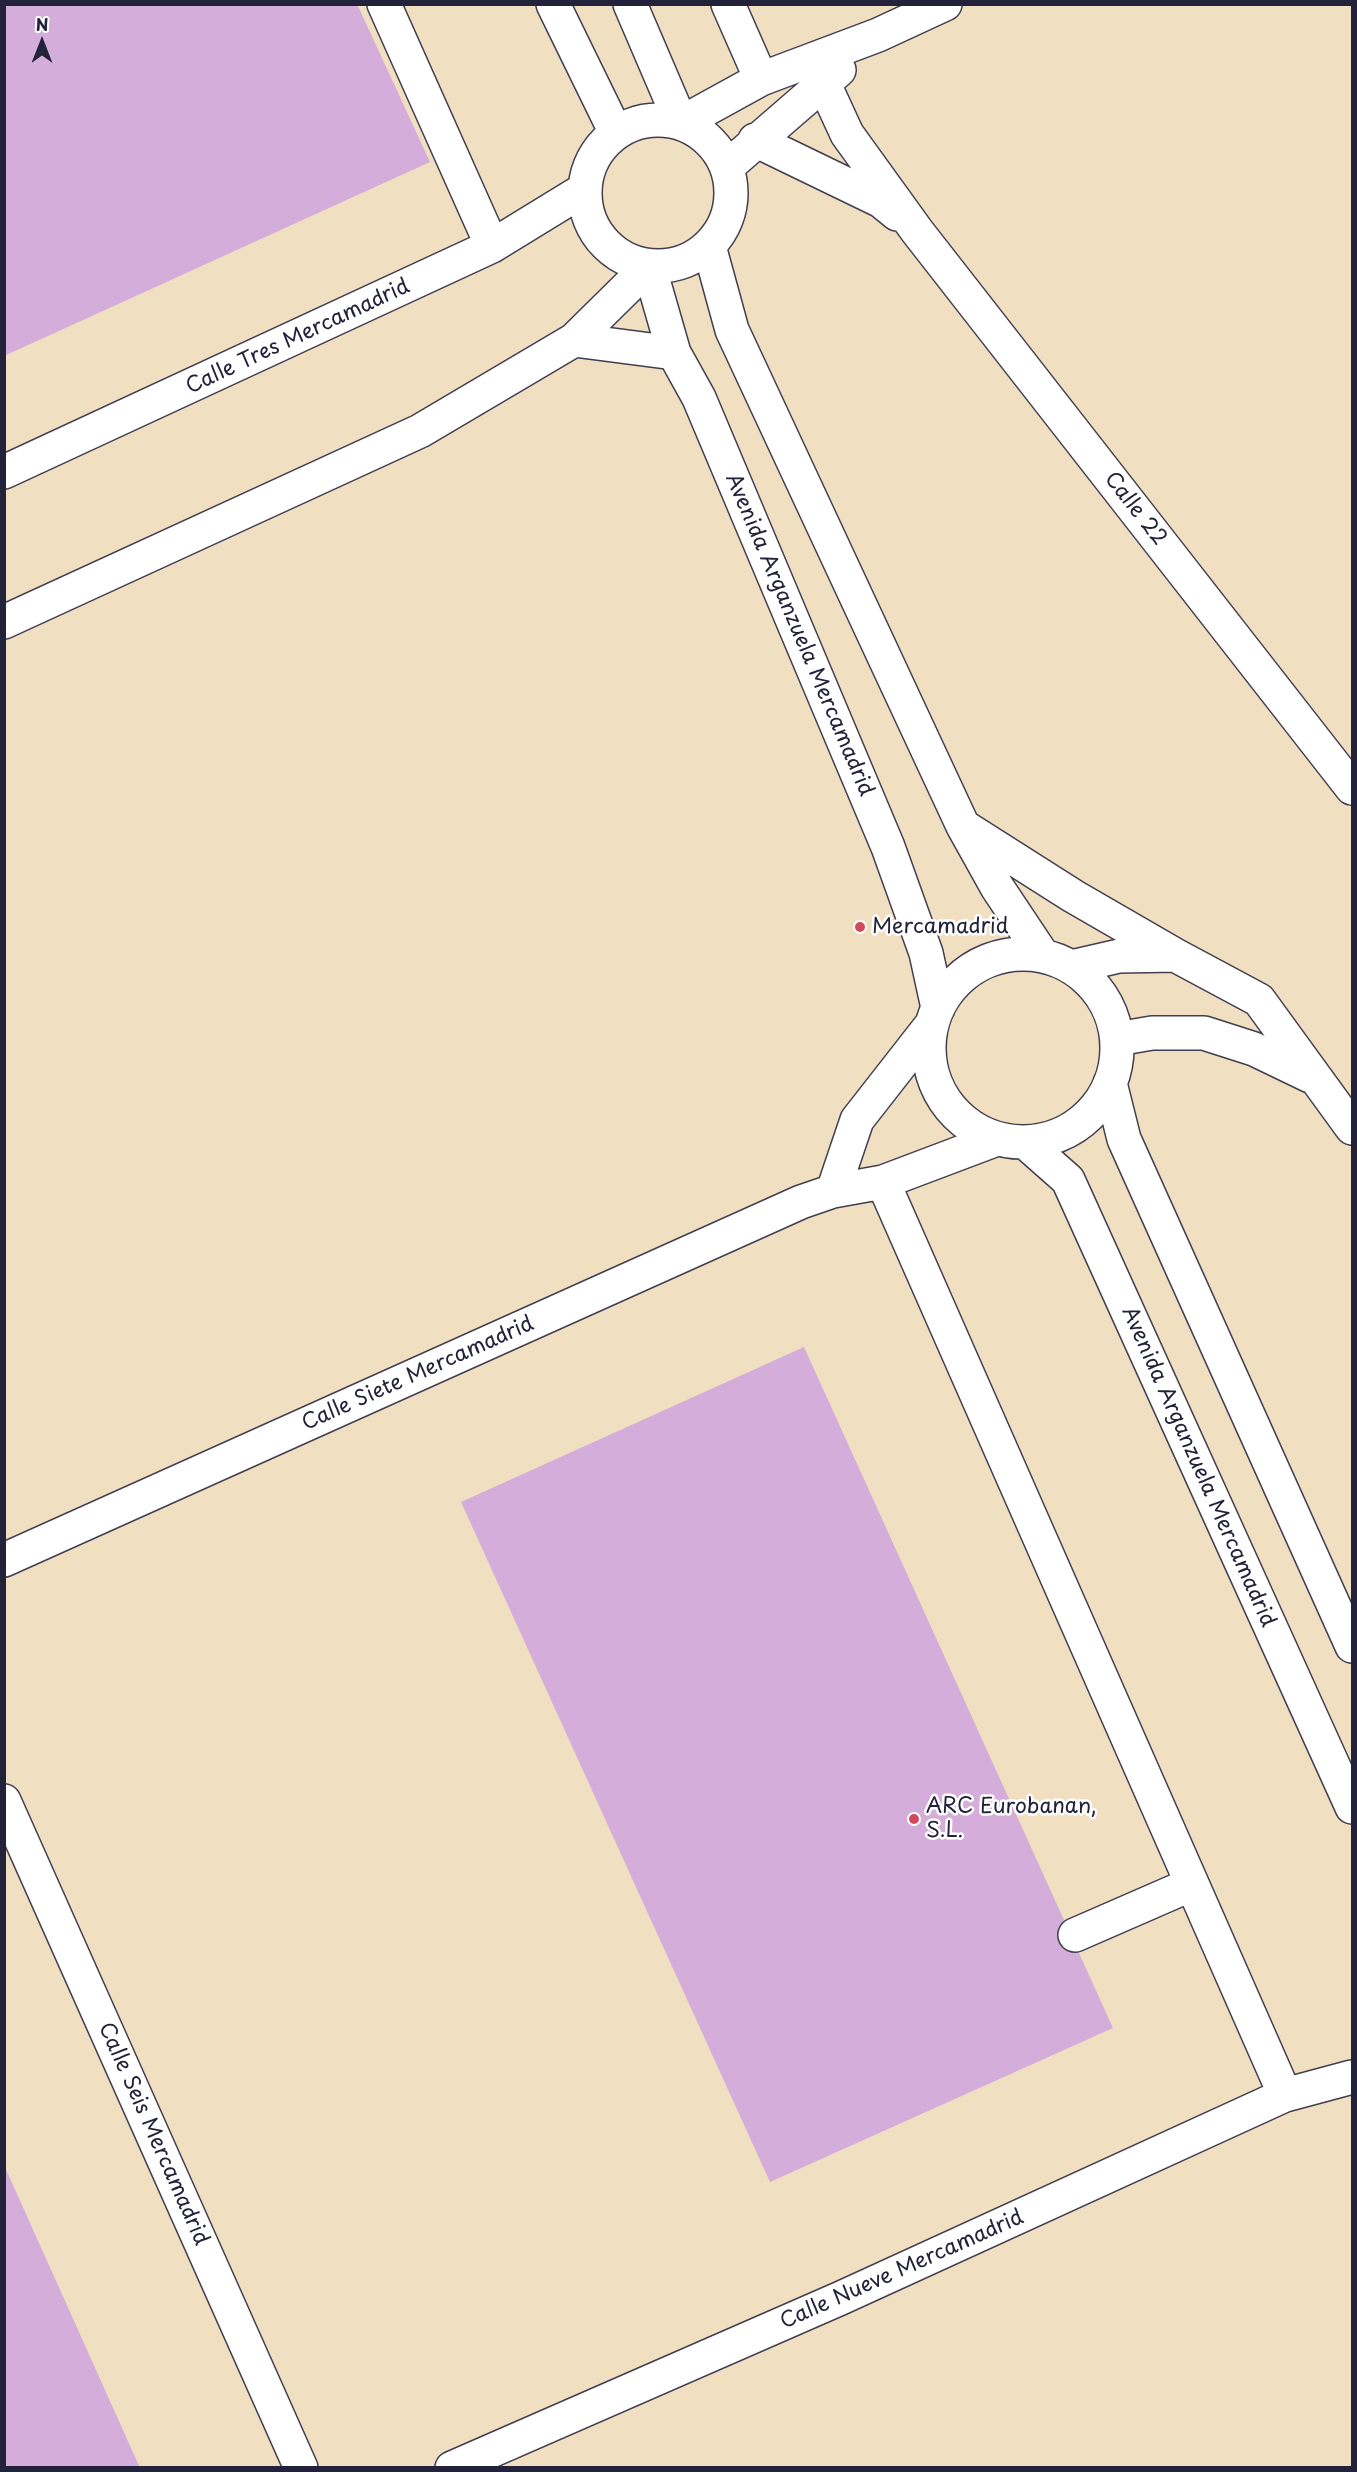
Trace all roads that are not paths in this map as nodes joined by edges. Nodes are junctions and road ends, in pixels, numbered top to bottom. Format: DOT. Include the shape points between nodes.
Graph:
graph roads {
  1 [pos="384,4"];
  2 [pos="553,4"];
  3 [pos="630,4"];
  4 [pos="728,4"];
  5 [pos="945,4"];
  6 [pos="878,35"];
  7 [pos="761,79"];
  8 [pos="824,84"];
  9 [pos="681,123"];
  10 [pos="616,133"];
  11 [pos="755,140"];
  12 [pos="727,167"];
  13 [pos="585,189"];
  14 [pos="917,231"];
  15 [pos="492,246"];
  16 [pos="709,246"];
  17 [pos="649,266"];
  18 [pos="574,340"];
  19 [pos="674,353"];
  20 [pos="4,472"];
  21 [pos="4,622"];
  22 [pos="1353,788"];
  23 [pos="963,826"];
  24 [pos="1175,956"];
  25 [pos="1057,961"];
  26 [pos="935,1016"];
  27 [pos="1117,1039"];
  28 [pos="1314,1078"];
  29 [pos="1110,1083"];
  30 [pos="1353,1128"];
  31 [pos="1011,1141"];
  32 [pos="883,1182"];
  33 [pos="833,1191"];
  34 [pos="4,1560"];
  35 [pos="1353,1646"];
  36 [pos="4,1801"];
  37 [pos="1353,1807"];
  38 [pos="1192,1884"];
  39 [pos="1075,1935"];
  40 [pos="1353,2077"];
  41 [pos="1285,2095"];
  42 [pos="301,2468"];
  43 [pos="452,2468"];
  1 -- 15 [label="lane"];
  2 -- 10 [label="lane"];
  3 -- 9 [label="lane"];
  4 -- 7 [label="lane"];
  5 -- 6 [label="lane"];
  6 -- 7 [label="lane"];
  6 -- 8 [label="lane"];
  7 -- 9 [label="lane"];
  8 -- 11 [label="lane"];
  8 -- 14 [label="lane, Calle 22" via="847,134"];
  9 -- 10 [label="lane" via="636,123"];
  9 -- 12 [label="lane" via="717,148"];
  10 -- 13 [label="lane" via="600,148"];
  11 -- 12 [label="lane"];
  11 -- 14 [label="lane, Calle 22" via="881,201"];
  12 -- 16 [label="lane" via="730,209"];
  13 -- 15 [label="lane, Calle Tres Mercamadrid"];
  13 -- 17 [label="lane" via="587,211 595,231 609,248 628,260"];
  14 -- 22 [label="lane, Calle 22"];
  15 -- 20 [label="lane, Calle Tres Mercamadrid"];
  16 -- 17 [label="lane" via="692,258 671,265"];
  16 -- 23 [label="lane" via="732,330"];
  17 -- 18 [label="lane"];
  17 -- 19 [label="lane, Avenida Arganzuela Mercamadrid"];
  18 -- 19 [label="lane"];
  18 -- 21 [label="lane" via="420,431"];
  19 -- 26 [label="lane, Avenida Arganzuela Mercamadrid" via="699,398 888,847 926,953"];
  23 -- 24 [label="lane"];
  23 -- 25 [label="lane" via="997,887"];
  24 -- 25 [label="lane"];
  24 -- 28 [label="lane" via="1259,1000"];
  25 -- 26 [label="lane" via="1015,955 987,961 962,976 943,998"];
  25 -- 27 [label="lane" via="1088,980 1102,998"];
  26 -- 31 [label="lane" via="929,1048 932,1073 941,1095 975,1129"];
  26 -- 33 [label="lane" via="857,1120"];
  27 -- 28 [label="lane" via="1152,1033 1204,1033 1254,1049"];
  27 -- 29 [label="lane"];
  28 -- 30 [label="lane"];
  29 -- 31 [label="lane" via="1097,1107 1076,1125 1052,1138"];
  29 -- 35 [label="lane" via="1124,1139"];
  31 -- 32 [label="lane, Calle Siete Mercamadrid"];
  31 -- 37 [label="lane, Avenida Arganzuela Mercamadrid" via="1068,1180"];
  32 -- 33 [label="lane, Calle Siete Mercamadrid"];
  32 -- 38 [label="lane"];
  33 -- 34 [label="lane, Calle Siete Mercamadrid"];
  36 -- 42 [label="lane, Calle Seis Mercamadrid"];
  38 -- 39 [label="lane"];
  38 -- 41 [label="lane"];
  40 -- 41 [label="lane, Calle Nueve Mercamadrid"];
  41 -- 43 [label="lane, Calle Nueve Mercamadrid" via="841,2298"];
}
